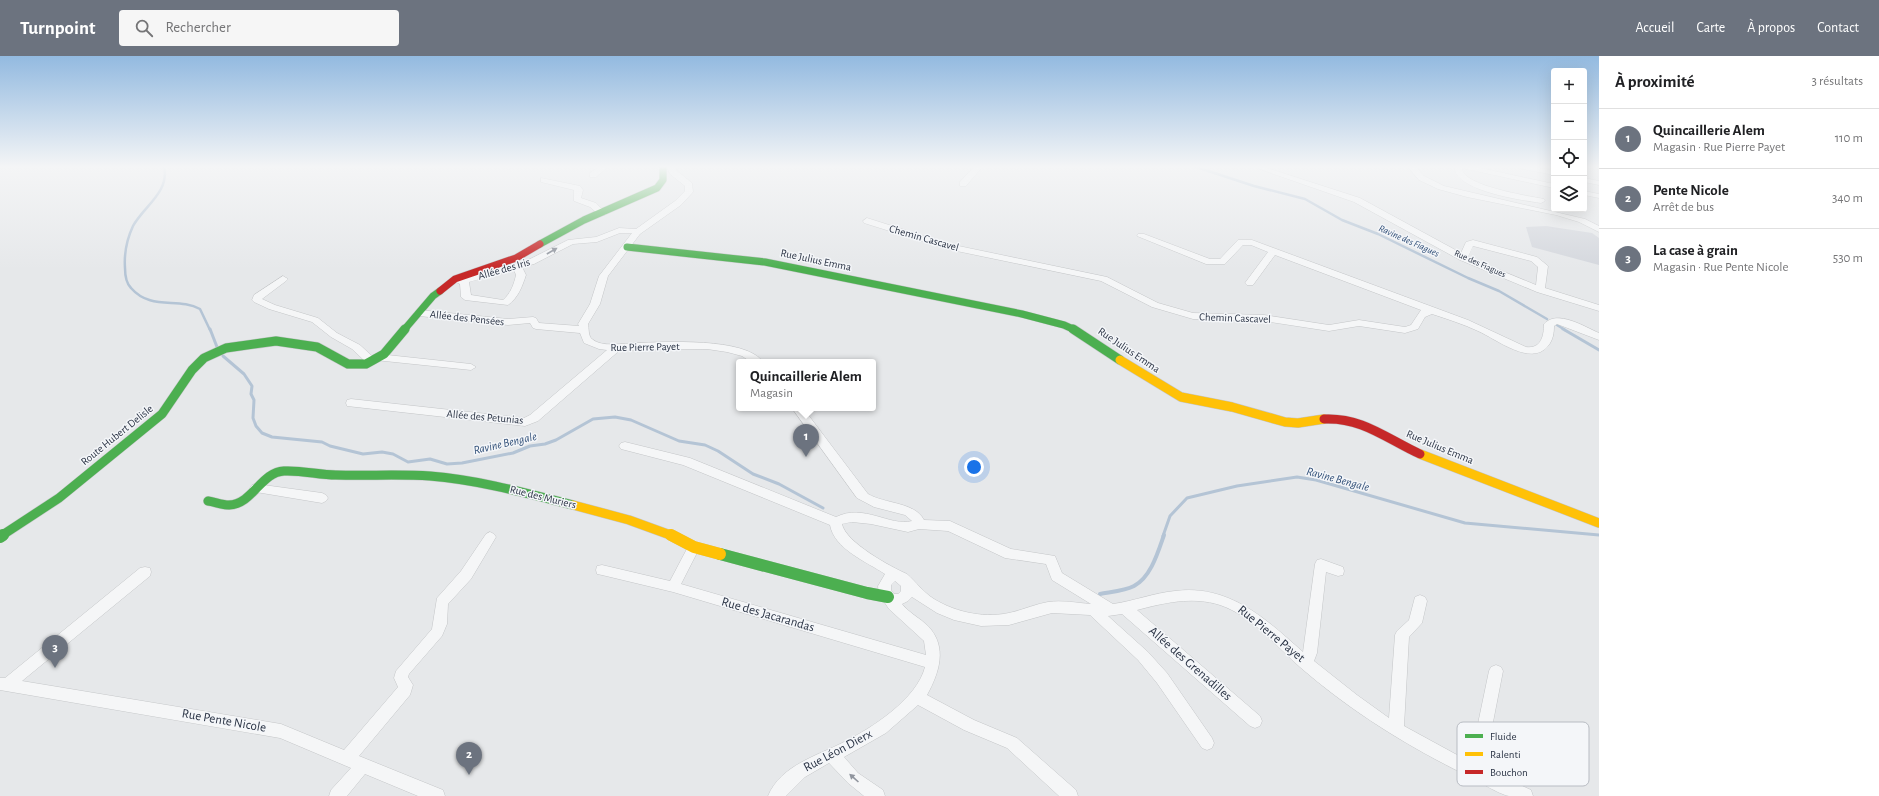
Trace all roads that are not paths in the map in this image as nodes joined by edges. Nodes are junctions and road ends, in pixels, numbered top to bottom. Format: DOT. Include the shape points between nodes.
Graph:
graph roads {
  1 [pos="580,201"];
  2 [pos="629,201"];
  3 [pos="680,201"];
  4 [pos="1358,201"];
  5 [pos="1495,201"];
  6 [pos="1541,201"];
  7 [pos="1543,211"];
  8 [pos="602,213"];
  9 [pos="867,220"];
  10 [pos="1599,229"];
  11 [pos="637,232"];
  12 [pos="1141,236"];
  13 [pos="627,247"];
  14 [pos="1273,251"];
  15 [pos="1464,258"];
  16 [pos="516,266"];
  17 [pos="283,279"];
  18 [pos="458,280"];
  19 [pos="1250,283"];
  20 [pos="1540,290"];
  21 [pos="1599,308"];
  22 [pos="1432,311"];
  23 [pos="419,313"];
  24 [pos="584,330"];
  25 [pos="1599,336"];
  26 [pos="617,347"];
  27 [pos="374,359"];
  28 [pos="754,359"];
  29 [pos="470,367"];
  30 [pos="351,403"];
  31 [pos="799,411"];
  32 [pos="625,446"];
  33 [pos="256,488"];
  34 [pos="322,498"];
  35 [pos="208,501"];
  36 [pos="836,522"];
  37 [pos="1599,523"];
  38 [pos="918,524"];
  39 [pos="0,537"];
  40 [pos="490,537"];
  41 [pos="694,547"];
  42 [pos="876,563"];
  43 [pos="602,570"];
  44 [pos="1338,571"];
  45 [pos="144,572"];
  46 [pos="673,587"];
  47 [pos="896,591"];
  48 [pos="1420,601"];
  49 [pos="1124,607"];
  50 [pos="1092,609"];
  51 [pos="1110,610"];
  52 [pos="933,663"];
  53 [pos="1306,663"];
  54 [pos="1496,671"];
  55 [pos="3,684"];
  56 [pos="917,697"];
  57 [pos="1255,721"];
  58 [pos="1486,722"];
  59 [pos="1396,730"];
  60 [pos="1207,742"];
  61 [pos="833,756"];
  62 [pos="348,758"];
  63 [pos="1457,762"];
  64 [pos="364,765"];
  65 [pos="1505,786"];
  66 [pos="337,796"];
  67 [pos="437,796"];
  68 [pos="776,796"];
  69 [pos="877,796"];
  70 [pos="1070,796"];
  71 [pos="1525,796"];
  1 -- 8 [label="street" via="593,205"];
  2 -- 8 [label="street"];
  3 -- 11 [label="street"];
  4 -- 15 [label="street, Rue des Fiagues"];
  5 -- 7 [label="street"];
  6 -- 7 [label="street"];
  7 -- 10 [label="street" via="1568,215"];
  8 -- 18 [label="street" via="584,220 516,258"];
  9 -- 22 [label="street, Chemin Cascavel" via="947,246 1104,279 1155,305 1193,316 1264,318 1329,328 1368,324 1405,330 1413,329 1424,311"];
  11 -- 13 [label="street"];
  16 -- 11 [label="street, Allée des Iris, one-way" via="531,262 571,242 596,239 621,230"];
  12 -- 14 [label="street" via="1209,262 1222,262 1241,242 1252,243"];
  13 -- 24 [label="street" via="604,276 595,304 583,324"];
  13 -- 37 [label="street, Rue Julius Emma" via="765,262 1022,314 1064,325 1078,331 1181,397 1232,407 1285,422 1298,423 1331,418 1359,422 1415,452"];
  14 -- 19 [label="street"];
  14 -- 22 [label="street"];
  15 -- 20 [label="street, Rue des Fiagues"];
  15 -- 20 [label="street" via="1469,244 1473,243 1534,259 1543,266"];
  16 -- 18 [label="street, Allée des Iris"];
  16 -- 18 [label="street" via="521,274 519,283 513,296 505,303 468,298 465,284"];
  17 -- 27 [label="street" via="257,300 315,320 334,335"];
  18 -- 23 [label="street" via="441,288"];
  20 -- 21 [label="street, Rue des Fiagues"];
  22 -- 25 [label="street" via="1526,350 1536,350 1545,344 1550,334 1549,324 1556,320"];
  23 -- 24 [label="street, Allée des Pensées" via="508,322 527,319 533,320 536,326"];
  23 -- 27 [label="street" via="384,354"];
  24 -- 26 [label="street, Rue Pierre Payet" via="588,341 593,344"];
  26 -- 28 [label="street, Rue Pierre Payet" via="726,348 745,352"];
  26 -- 30 [label="street, Allée des Petunias" via="534,418 525,422"];
  27 -- 29 [label="street"];
  27 -- 39 [label="street, Route Hubert Delisle" via="366,364 348,364 317,348 276,342 226,348 204,358 192,370 162,414 59,498"];
  31 -- 38 [label="street" via="861,495 876,503 913,514 918,518"];
  32 -- 36 [label="street" via="686,461"];
  33 -- 34 [label="street"];
  33 -- 35 [label="street, Rue des Muriers" via="239,503 228,505"];
  33 -- 41 [label="street, Rue des Muriers" via="269,476 282,470 333,475 390,474 445,478 504,488 586,508 666,533"];
  36 -- 38 [label="street" via="844,518 860,517 901,526"];
  36 -- 42 [label="street, Rue Pierre Payet" via="836,530 840,535"];
  38 -- 51 [label="street" via="950,526 1008,554 1051,560 1057,576"];
  40 -- 62 [label="street" via="466,574 442,602 437,632 401,674 406,685 405,690"];
  41 -- 46 [label="street"];
  41 -- 47 [label="street, Rue des Muriers" via="819,581"];
  42 -- 47 [label="street"];
  42 -- 47 [label="street, Rue Pierre Payet" via="892,570"];
  43 -- 46 [label="street, Rue des Jacarandas"];
  44 -- 53 [label="street" via="1320,564 1310,653"];
  45 -- 55 [label="street"];
  46 -- 52 [label="street, Rue des Jacarandas"];
  47 -- 50 [label="street, Rue Pierre Payet" via="955,615 982,620 1010,618 1050,608"];
  47 -- 52 [label="street, Rue Léon Dierx" via="895,606 921,627 930,639 934,653"];
  48 -- 59 [label="street" via="1415,623 1402,635"];
  49 -- 51 [label="street, Rue Pierre Payet"];
  49 -- 53 [label="street, Rue Pierre Payet" via="1188,594 1216,598 1245,611"];
  49 -- 57 [label="street, Allée des Grenadilles"];
  50 -- 51 [label="street, Rue Pierre Payet"];
  50 -- 60 [label="street" via="1143,656 1162,678"];
  52 -- 56 [label="street, Rue Léon Dierx" via="927,682"];
  53 -- 59 [label="street, Rue Pierre Payet" via="1364,709"];
  54 -- 58 [label="street"];
  55 -- 62 [label="street, Rue Pente Nicole" via="281,731"];
  56 -- 61 [label="street, Rue Léon Dierx" via="898,716"];
  56 -- 70 [label="street" via="969,725 1012,743"];
  59 -- 63 [label="street, Rue Pierre Payet"];
  61 -- 68 [label="street, Rue Léon Dierx" via="810,765 793,777"];
  69 -- 61 [label="street, one-way" via="853,778"];
  62 -- 64 [label="street, Rue Pente Nicole"];
  64 -- 66 [label="street"];
  64 -- 67 [label="street, Rue Pente Nicole"];
  65 -- 71 [label="street, Rue Pierre Payet"];
}
